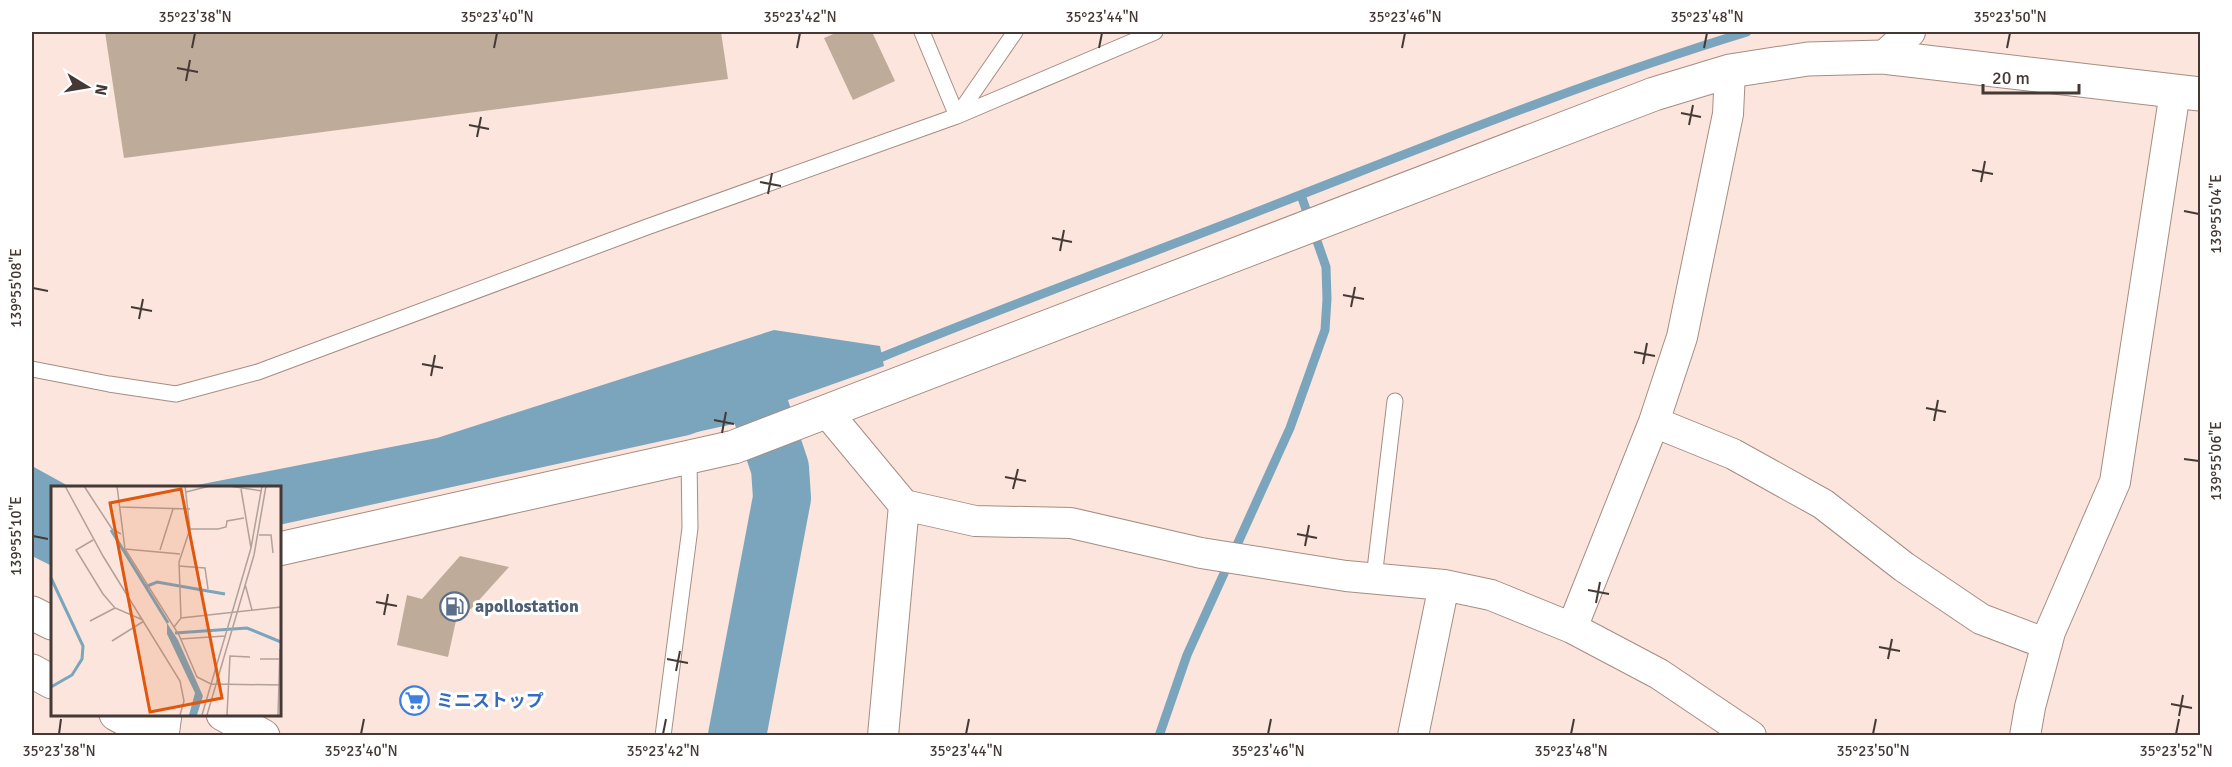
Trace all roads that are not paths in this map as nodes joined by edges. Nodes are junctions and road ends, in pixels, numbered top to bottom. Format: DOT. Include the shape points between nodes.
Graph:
graph roads {
  1 [pos="922,32"];
  2 [pos="1015,32"];
  3 [pos="1155,32"];
  4 [pos="1910,32"];
  5 [pos="1883,57"];
  6 [pos="1730,71"];
  7 [pos="2188,93"];
  8 [pos="957,116"];
  9 [pos="32,369"];
  10 [pos="1395,401"];
  11 [pos="826,411"];
  12 [pos="1654,422"];
  13 [pos="689,457"];
  14 [pos="904,506"];
  15 [pos="280,549"];
  16 [pos="1374,578"];
  17 [pos="1444,585"];
  18 [pos="32,613"];
  19 [pos="51,623"];
  20 [pos="1572,628"];
  21 [pos="2048,644"];
  22 [pos="32,671"];
  23 [pos="51,681"];
  24 [pos="120,716"];
  25 [pos="165,716"];
  26 [pos="227,716"];
  27 [pos="157,735"];
  28 [pos="162,735"];
  29 [pos="263,735"];
  30 [pos="663,735"];
  31 [pos="883,735"];
  32 [pos="1413,735"];
  33 [pos="1751,735"];
  34 [pos="2025,735"];
  1 -- 8 [label="lane"];
  2 -- 8 [label="lane"];
  3 -- 8 [label="lane"];
  4 -- 5 [label="street"];
  5 -- 6 [label="street" via="1808,59"];
  5 -- 7 [label="street"];
  6 -- 11 [label="street" via="1654,94"];
  6 -- 12 [label="street" via="1728,114 1682,337"];
  7 -- 21 [label="street" via="2115,482"];
  8 -- 9 [label="lane" via="258,372 176,394"];
  10 -- 16 [label="lane"];
  11 -- 13 [label="street" via="734,447"];
  11 -- 14 [label="street"];
  12 -- 20 [label="street"];
  12 -- 21 [label="street" via="1733,454 1823,504 1904,567 1981,619"];
  13 -- 15 [label="street"];
  13 -- 30 [label="lane" via="690,528"];
  14 -- 16 [label="street" via="975,521 1071,523 1201,553"];
  14 -- 31 [label="street"];
  16 -- 17 [label="street"];
  17 -- 20 [label="street" via="1491,595"];
  17 -- 32 [label="street"];
  18 -- 19 [label="street"];
  20 -- 33 [label="street" via="1659,675"];
  21 -- 34 [label="street"];
  22 -- 23 [label="street"];
  24 -- 27 [label="street"];
  25 -- 28 [label="street"];
  26 -- 29 [label="street"];
}
